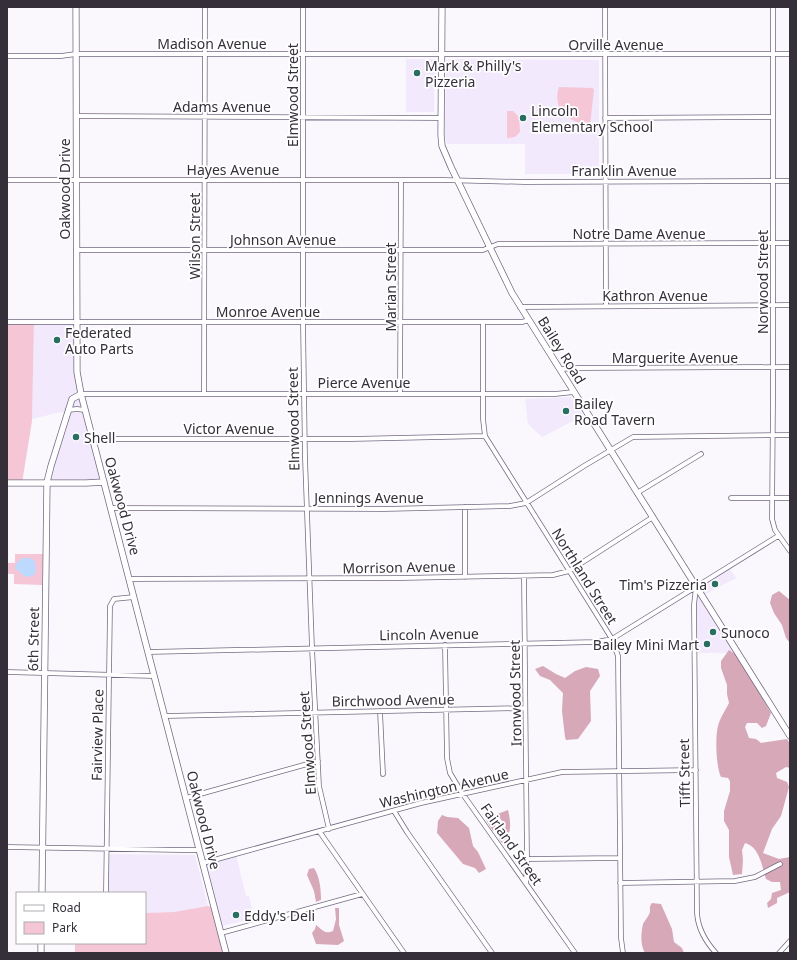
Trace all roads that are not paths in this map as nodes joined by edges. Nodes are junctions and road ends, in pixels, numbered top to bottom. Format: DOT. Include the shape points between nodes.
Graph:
graph roads {
  1 [pos="76,7"];
  2 [pos="205,7"];
  3 [pos="303,7"];
  4 [pos="442,7"];
  5 [pos="605,7"];
  6 [pos="773,7"];
  7 [pos="76,54"];
  8 [pos="205,54"];
  9 [pos="303,54"];
  10 [pos="790,54"];
  11 [pos="442,55"];
  12 [pos="605,55"];
  13 [pos="773,55"];
  14 [pos="7,56"];
  15 [pos="76,116"];
  16 [pos="205,117"];
  17 [pos="772,117"];
  18 [pos="303,118"];
  19 [pos="441,118"];
  20 [pos="605,118"];
  21 [pos="7,180"];
  22 [pos="76,180"];
  23 [pos="205,180"];
  24 [pos="302,180"];
  25 [pos="401,180"];
  26 [pos="790,180"];
  27 [pos="458,181"];
  28 [pos="605,181"];
  29 [pos="773,181"];
  30 [pos="773,243"];
  31 [pos="790,243"];
  32 [pos="605,244"];
  33 [pos="489,247"];
  34 [pos="302,249"];
  35 [pos="76,250"];
  36 [pos="205,250"];
  37 [pos="401,250"];
  38 [pos="773,305"];
  39 [pos="790,305"];
  40 [pos="606,306"];
  41 [pos="520,307"];
  42 [pos="529,320"];
  43 [pos="204,321"];
  44 [pos="7,322"];
  45 [pos="77,322"];
  46 [pos="303,322"];
  47 [pos="401,322"];
  48 [pos="483,322"];
  49 [pos="773,367"];
  50 [pos="790,367"];
  51 [pos="560,369"];
  52 [pos="574,392"];
  53 [pos="204,393"];
  54 [pos="304,393"];
  55 [pos="400,393"];
  56 [pos="81,394"];
  57 [pos="482,394"];
  58 [pos="68,410"];
  59 [pos="86,410"];
  60 [pos="485,436"];
  61 [pos="773,436"];
  62 [pos="790,436"];
  63 [pos="304,439"];
  64 [pos="93,440"];
  65 [pos="610,450"];
  66 [pos="701,454"];
  67 [pos="47,482"];
  68 [pos="104,482"];
  69 [pos="7,483"];
  70 [pos="637,493"];
  71 [pos="731,498"];
  72 [pos="772,498"];
  73 [pos="790,498"];
  74 [pos="526,503"];
  75 [pos="465,507"];
  76 [pos="111,508"];
  77 [pos="306,508"];
  78 [pos="653,518"];
  79 [pos="778,536"];
  80 [pos="790,551"];
  81 [pos="569,571"];
  82 [pos="524,576"];
  83 [pos="465,577"];
  84 [pos="309,578"];
  85 [pos="129,579"];
  86 [pos="696,587"];
  87 [pos="134,598"];
  88 [pos="612,639"];
  89 [pos="525,644"];
  90 [pos="445,645"];
  91 [pos="312,648"];
  92 [pos="148,652"];
  93 [pos="7,672"];
  94 [pos="44,673"];
  95 [pos="109,674"];
  96 [pos="154,676"];
  97 [pos="525,708"];
  98 [pos="446,710"];
  99 [pos="380,711"];
  100 [pos="316,713"];
  101 [pos="165,716"];
  102 [pos="790,736"];
  103 [pos="318,762"];
  104 [pos="619,770"];
  105 [pos="696,770"];
  106 [pos="383,774"];
  107 [pos="526,780"];
  108 [pos="462,793"];
  109 [pos="186,798"];
  110 [pos="394,811"];
  111 [pos="329,829"];
  112 [pos="319,831"];
  113 [pos="7,847"];
  114 [pos="42,847"];
  115 [pos="107,849"];
  116 [pos="200,850"];
  117 [pos="620,858"];
  118 [pos="527,859"];
  119 [pos="203,863"];
  120 [pos="780,864"];
  121 [pos="696,882"];
  122 [pos="526,883"];
  123 [pos="620,883"];
  124 [pos="42,892"];
  125 [pos="106,892"];
  126 [pos="362,894"];
  127 [pos="221,933"];
  128 [pos="790,942"];
  129 [pos="226,953"];
  130 [pos="404,953"];
  131 [pos="492,953"];
  132 [pos="575,953"];
  133 [pos="623,953"];
  134 [pos="716,953"];
  135 [pos="779,953"];
  1 -- 7 [label="street, Oakwood Drive"];
  2 -- 8 [label="street, Wilson Street"];
  3 -- 9 [label="street, Elmwood Street"];
  4 -- 11 [label="street, Bailey Road"];
  5 -- 12 [label="street"];
  6 -- 13 [label="street, Norwood Street"];
  7 -- 8 [label="street, Madison Avenue"];
  7 -- 14 [label="street, Madison Avenue"];
  7 -- 15 [label="street, Oakwood Drive"];
  8 -- 9 [label="street, Madison Avenue"];
  8 -- 16 [label="street, Wilson Street"];
  9 -- 11 [label="street, Madison Avenue"];
  9 -- 18 [label="street, Elmwood Street"];
  10 -- 13 [label="street, Orville Avenue"];
  11 -- 12 [label="street, Orville Avenue"];
  11 -- 19 [label="street, Bailey Road"];
  12 -- 13 [label="street, Orville Avenue"];
  12 -- 20 [label="street"];
  13 -- 17 [label="street, Norwood Street"];
  15 -- 16 [label="street, Adams Avenue"];
  15 -- 22 [label="street, Oakwood Drive"];
  16 -- 18 [label="street, Adams Avenue"];
  16 -- 23 [label="street, Wilson Street"];
  17 -- 20 [label="street"];
  17 -- 29 [label="street, Norwood Street"];
  18 -- 19 [label="street, Adams Avenue"];
  18 -- 24 [label="street, Elmwood Street"];
  19 -- 27 [label="street, Bailey Road" via="442,146"];
  20 -- 28 [label="street"];
  21 -- 22 [label="street, Hayes Avenue"];
  22 -- 23 [label="street, Hayes Avenue"];
  22 -- 35 [label="street, Oakwood Drive"];
  23 -- 24 [label="street, Hayes Avenue"];
  23 -- 36 [label="street, Wilson Street"];
  24 -- 25 [label="street, Hayes Avenue"];
  24 -- 34 [label="street, Elmwood Street"];
  25 -- 27 [label="street, Hayes Avenue"];
  25 -- 37 [label="street, Marian Street"];
  26 -- 29 [label="street, Franklin Avenue"];
  27 -- 28 [label="street, Franklin Avenue"];
  27 -- 33 [label="street, Bailey Road"];
  28 -- 29 [label="street, Franklin Avenue"];
  28 -- 32 [label="street"];
  29 -- 30 [label="street, Norwood Street"];
  30 -- 31 [label="street, Notre Dame Avenue"];
  30 -- 32 [label="street, Notre Dame Avenue"];
  30 -- 38 [label="street, Norwood Street"];
  32 -- 33 [label="street, Notre Dame Avenue" via="498,244"];
  32 -- 40 [label="street"];
  33 -- 37 [label="street, Johnson Avenue" via="483,250"];
  33 -- 41 [label="street, Bailey Road"];
  34 -- 36 [label="street, Johnson Avenue"];
  34 -- 37 [label="street, Johnson Avenue"];
  34 -- 46 [label="street, Elmwood Street"];
  35 -- 36 [label="street, Johnson Avenue"];
  35 -- 45 [label="street, Oakwood Drive"];
  36 -- 43 [label="street, Wilson Street"];
  37 -- 47 [label="street, Marian Street"];
  38 -- 39 [label="street, Kathron Avenue"];
  38 -- 40 [label="street, Kathron Avenue"];
  38 -- 49 [label="street, Norwood Street"];
  40 -- 41 [label="street, Kathron Avenue"];
  41 -- 42 [label="street, Bailey Road"];
  42 -- 48 [label="street, Monroe Avenue"];
  42 -- 51 [label="street, Bailey Road"];
  43 -- 45 [label="street, Monroe Avenue"];
  43 -- 46 [label="street, Monroe Avenue"];
  43 -- 53 [label="street, Wilson Street"];
  44 -- 45 [label="street, Monroe Avenue"];
  45 -- 56 [label="street, Oakwood Drive" via="77,372"];
  46 -- 47 [label="street, Monroe Avenue"];
  46 -- 54 [label="street, Elmwood Street"];
  47 -- 48 [label="street, Monroe Avenue"];
  47 -- 55 [label="street, Marian Street"];
  48 -- 57 [label="street, Northland Street"];
  49 -- 50 [label="street, Marguerite Avenue"];
  49 -- 51 [label="street, Marguerite Avenue"];
  49 -- 61 [label="street, Norwood Street"];
  51 -- 52 [label="street, Bailey Road"];
  52 -- 57 [label="street, Pierce Avenue"];
  52 -- 65 [label="street, Bailey Road"];
  53 -- 54 [label="street, Pierce Avenue"];
  53 -- 56 [label="street, Pierce Avenue"];
  54 -- 55 [label="street, Pierce Avenue"];
  54 -- 63 [label="street, Elmwood Street"];
  55 -- 57 [label="street, Pierce Avenue"];
  56 -- 58 [label="street, 6th Street" via="72,399"];
  56 -- 59 [label="street, Oakwood Drive"];
  57 -- 60 [label="street, Northland Street"];
  58 -- 59 [label="street"];
  58 -- 67 [label="street, 6th Street"];
  59 -- 64 [label="street, Oakwood Drive"];
  60 -- 63 [label="street, Victor Avenue"];
  60 -- 74 [label="street, Northland Street"];
  61 -- 62 [label="street, Jennings Avenue"];
  61 -- 65 [label="street, Jennings Avenue" via="640,436 629,438"];
  61 -- 72 [label="street, Norwood Street"];
  63 -- 64 [label="street, Victor Avenue"];
  63 -- 77 [label="street, Elmwood Street"];
  64 -- 68 [label="street, Oakwood Drive"];
  65 -- 70 [label="street, Bailey Road"];
  65 -- 74 [label="street, Jennings Avenue"];
  66 -- 70 [label="street"];
  67 -- 68 [label="street"];
  67 -- 69 [label="street"];
  67 -- 94 [label="street, 6th Street"];
  68 -- 76 [label="street, Oakwood Drive"];
  70 -- 78 [label="street, Bailey Road"];
  71 -- 72 [label="street"];
  72 -- 73 [label="street"];
  72 -- 79 [label="street, Norwood Street" via="772,522"];
  74 -- 75 [label="street, Jennings Avenue"];
  74 -- 81 [label="street, Northland Street"];
  75 -- 77 [label="street, Jennings Avenue"];
  75 -- 83 [label="street"];
  76 -- 77 [label="street, Jennings Avenue"];
  76 -- 85 [label="street, Oakwood Drive"];
  77 -- 84 [label="street, Elmwood Street"];
  78 -- 81 [label="street, Morrison Avenue"];
  78 -- 86 [label="street, Bailey Road"];
  79 -- 80 [label="street, Norwood Street"];
  79 -- 86 [label="street, Lincoln Avenue"];
  81 -- 82 [label="street, Morrison Avenue" via="553,575"];
  81 -- 88 [label="street, Northland Street"];
  82 -- 83 [label="street, Morrison Avenue"];
  82 -- 89 [label="street, Ironwood Street"];
  83 -- 84 [label="street, Morrison Avenue"];
  84 -- 85 [label="street, Morrison Avenue"];
  84 -- 91 [label="street, Elmwood Street"];
  85 -- 87 [label="street, Oakwood Drive"];
  86 -- 88 [label="street, Lincoln Avenue"];
  86 -- 102 [label="street, Bailey Road"];
  86 -- 105 [label="street, Tifft Street"];
  87 -- 92 [label="street, Oakwood Drive"];
  87 -- 95 [label="street, Fairview Place" via="114,600 110,606"];
  88 -- 89 [label="street, Lincoln Avenue" via="597,642"];
  88 -- 104 [label="street, Northland Street" via="618,656"];
  89 -- 90 [label="street, Lincoln Avenue"];
  89 -- 97 [label="street, Ironwood Street"];
  90 -- 91 [label="street, Lincoln Avenue"];
  90 -- 98 [label="street, Fairland Street"];
  91 -- 92 [label="street, Lincoln Avenue"];
  91 -- 100 [label="street, Elmwood Street"];
  92 -- 96 [label="street, Oakwood Drive"];
  93 -- 94 [label="street"];
  94 -- 95 [label="street"];
  94 -- 114 [label="street, 6th Street"];
  95 -- 96 [label="street"];
  95 -- 115 [label="street, Fairview Place"];
  96 -- 101 [label="street, Oakwood Drive"];
  97 -- 98 [label="street, Birchwood Avenue"];
  97 -- 107 [label="street, Ironwood Street"];
  98 -- 99 [label="street, Birchwood Avenue"];
  98 -- 108 [label="street, Fairland Street" via="448,765"];
  99 -- 100 [label="street, Birchwood Avenue"];
  99 -- 106 [label="street"];
  100 -- 101 [label="street, Birchwood Avenue"];
  100 -- 103 [label="street, Elmwood Street"];
  101 -- 109 [label="street, Oakwood Drive"];
  103 -- 109 [label="street"];
  103 -- 111 [label="street, Elmwood Street" via="320,794"];
  104 -- 105 [label="street, Washington Avenue"];
  104 -- 107 [label="street, Washington Avenue" via="570,771"];
  104 -- 117 [label="street, Northland Street"];
  105 -- 121 [label="street, Tifft Street"];
  107 -- 108 [label="street, Washington Avenue"];
  107 -- 118 [label="street, Ironwood Street"];
  108 -- 110 [label="street, Washington Avenue"];
  108 -- 122 [label="street, Fairland Street"];
  109 -- 116 [label="street, Oakwood Drive"];
  110 -- 111 [label="street, Washington Avenue"];
  110 -- 131 [label="street"];
  111 -- 112 [label="street, Washington Avenue"];
  112 -- 119 [label="street, Washington Avenue"];
  112 -- 126 [label="street"];
  113 -- 114 [label="street"];
  114 -- 115 [label="street"];
  114 -- 124 [label="street, 6th Street"];
  115 -- 116 [label="street"];
  115 -- 125 [label="street, Fairview Place"];
  116 -- 119 [label="street, Oakwood Drive"];
  117 -- 118 [label="street"];
  117 -- 123 [label="street, Northland Street"];
  118 -- 122 [label="street, Ironwood Street"];
  119 -- 127 [label="street, Oakwood Drive"];
  120 -- 121 [label="street" via="755,877 742,880"];
  121 -- 123 [label="street"];
  121 -- 134 [label="street, Tifft Street" via="699,928"];
  122 -- 132 [label="street, Fairland Street"];
  123 -- 133 [label="street, Northland Street"];
  126 -- 127 [label="street"];
  126 -- 130 [label="street"];
  127 -- 129 [label="street, Oakwood Drive"];
  128 -- 135 [label="street"];
}
